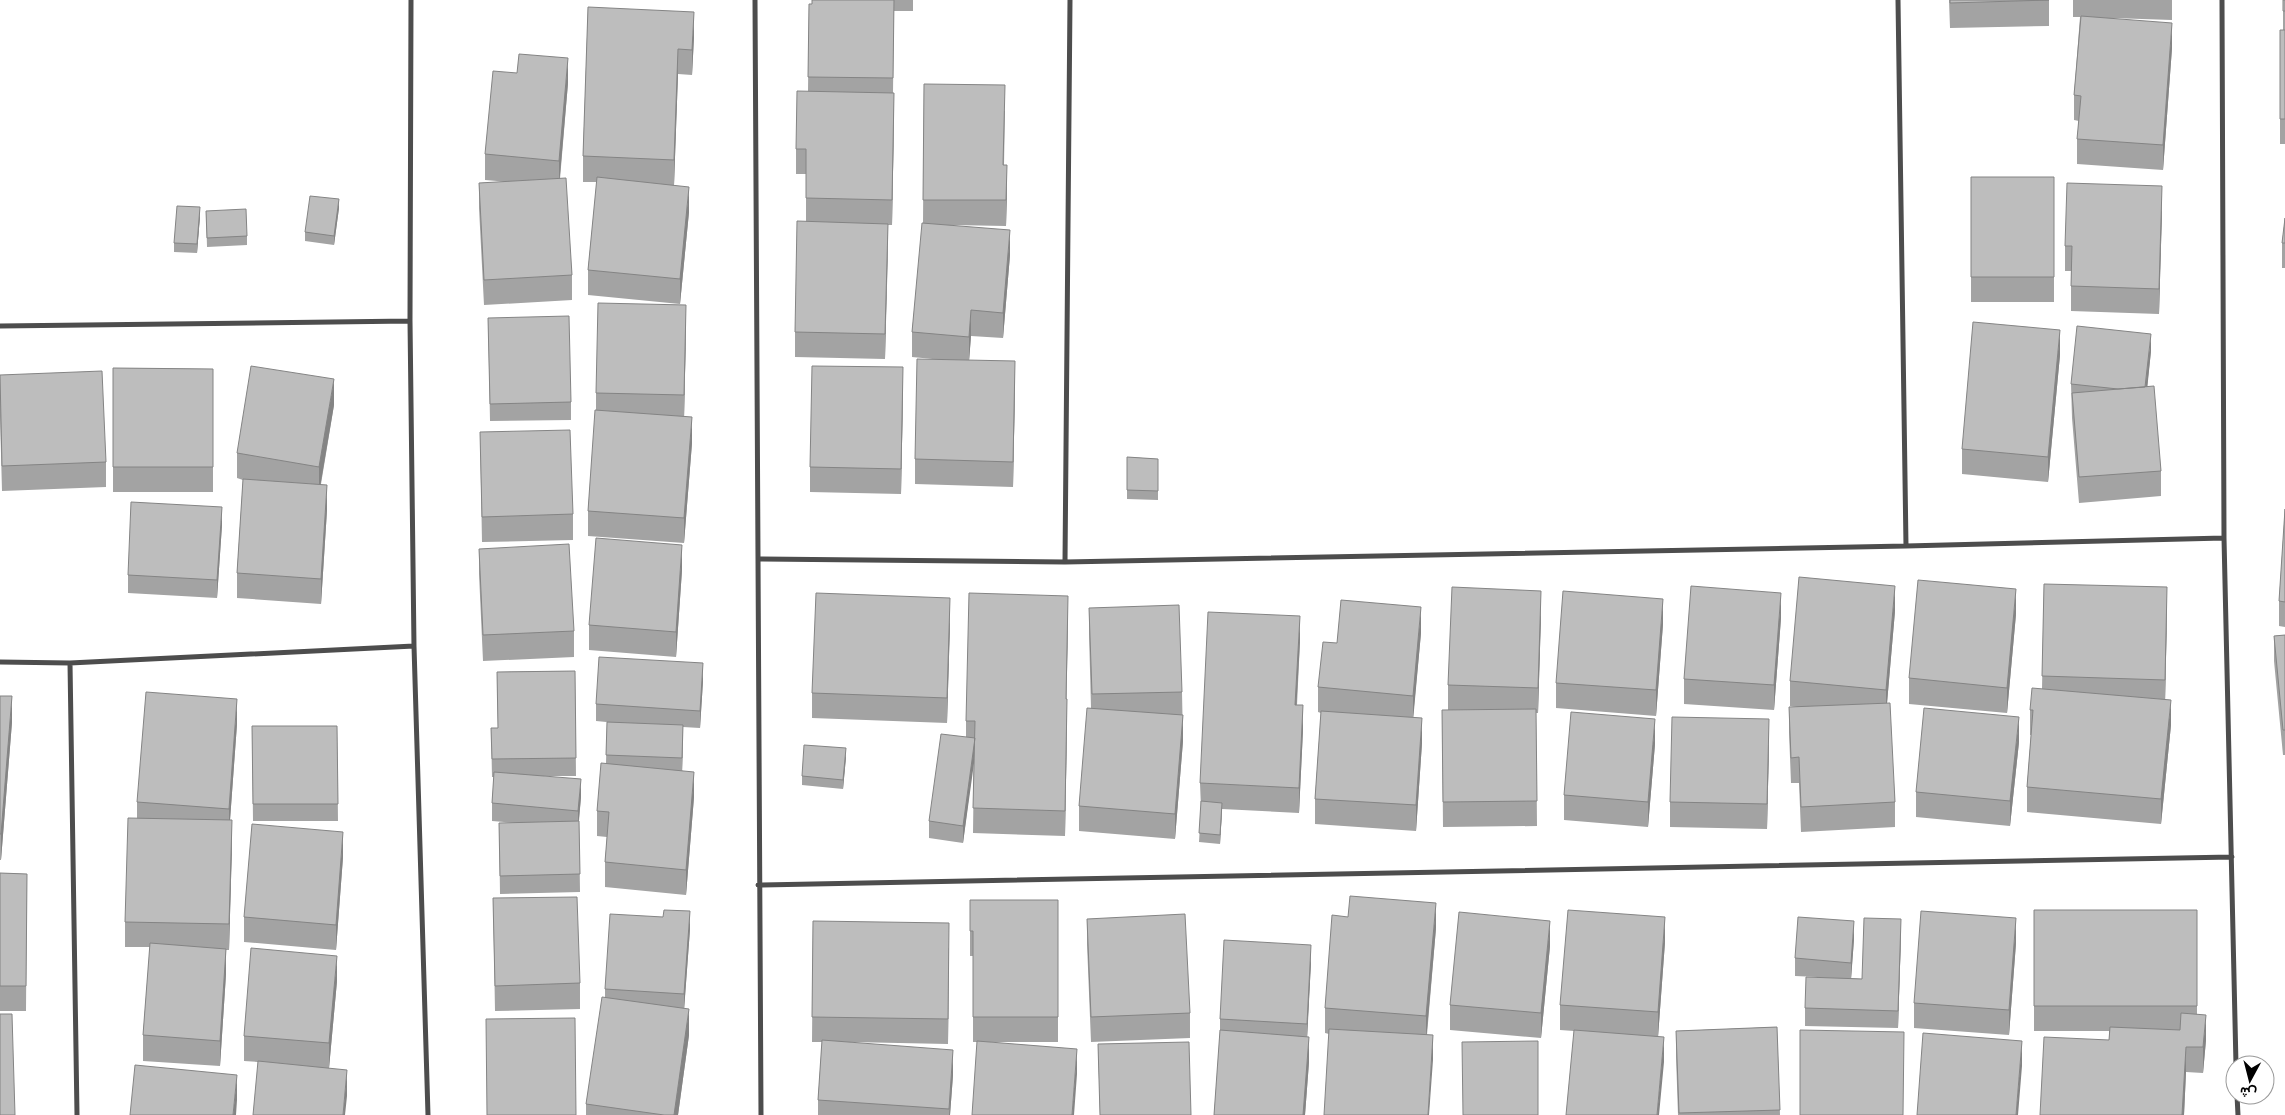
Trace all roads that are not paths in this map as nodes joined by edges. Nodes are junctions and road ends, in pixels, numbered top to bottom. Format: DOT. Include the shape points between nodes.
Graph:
graph roads {
  1 [pos="411,0"];
  2 [pos="755,0"];
  3 [pos="1070,0"];
  4 [pos="1898,0"];
  5 [pos="2222,0"];
  6 [pos="410,322"];
  7 [pos="0,326"];
  8 [pos="2224,538"];
  9 [pos="1906,546"];
  10 [pos="758,559"];
  11 [pos="1065,562"];
  12 [pos="414,646"];
  13 [pos="0,662"];
  14 [pos="70,663"];
  15 [pos="2232,857"];
  16 [pos="758,884"];
  17 [pos="2236,1055"];
  18 [pos="77,1115"];
  19 [pos="428,1115"];
  20 [pos="761,1115"];
  1 -- 6 [label="street"];
  2 -- 10 [label="street"];
  3 -- 11 [label="street"];
  4 -- 9 [label="street"];
  5 -- 8 [label="street"];
  6 -- 7 [label="street"];
  6 -- 12 [label="street"];
  8 -- 9 [label="street"];
  8 -- 15 [label="street"];
  9 -- 11 [label="street"];
  10 -- 11 [label="street"];
  10 -- 16 [label="street"];
  12 -- 14 [label="street"];
  12 -- 19 [label="street"];
  13 -- 14 [label="street"];
  14 -- 18 [label="street"];
  15 -- 16 [label="street"];
  15 -- 17 [label="street"];
  16 -- 20 [label="street"];
}
